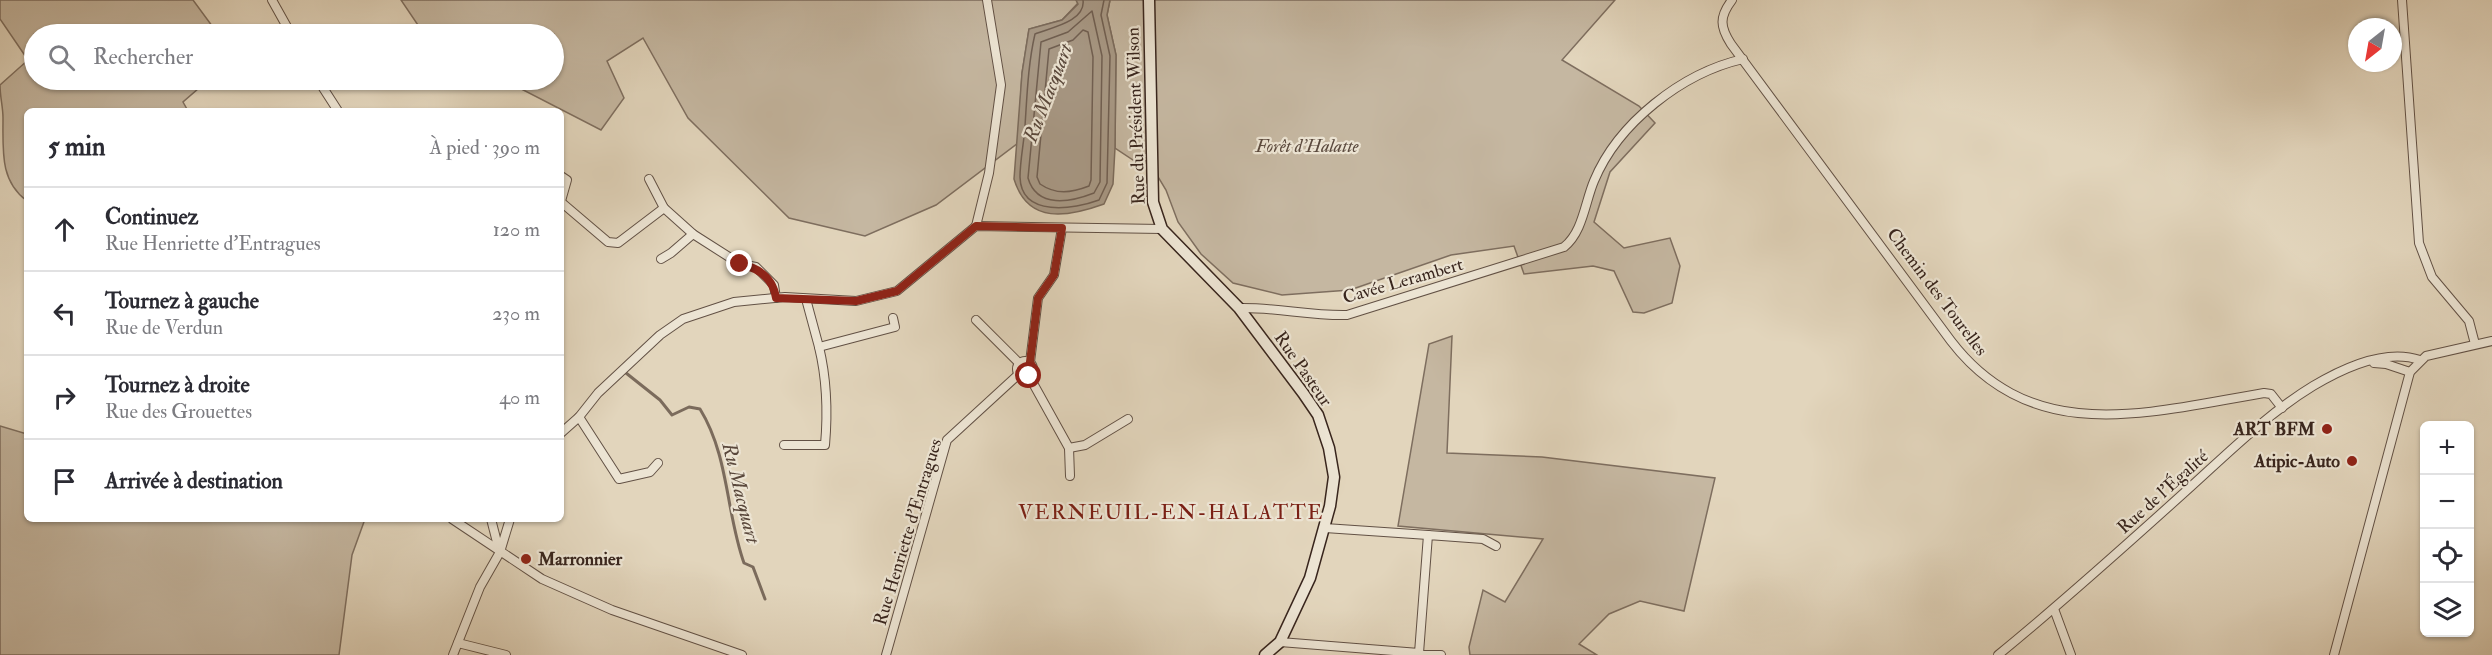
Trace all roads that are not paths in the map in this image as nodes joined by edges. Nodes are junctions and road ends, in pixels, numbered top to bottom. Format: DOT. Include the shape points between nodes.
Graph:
graph roads {
  1 [pos="272,0"];
  2 [pos="987,0"];
  3 [pos="1149,0"];
  4 [pos="1732,0"];
  5 [pos="2402,0"];
  6 [pos="285,24"];
  7 [pos="1743,59"];
  8 [pos="324,90"];
  9 [pos="336,108"];
  10 [pos="564,178"];
  11 [pos="649,179"];
  12 [pos="564,191"];
  13 [pos="564,205"];
  14 [pos="664,208"];
  15 [pos="976,226"];
  16 [pos="1062,228"];
  17 [pos="1162,229"];
  18 [pos="693,234"];
  19 [pos="661,259"];
  20 [pos="776,298"];
  21 [pos="806,299"];
  22 [pos="1239,308"];
  23 [pos="892,318"];
  24 [pos="976,320"];
  25 [pos="2492,341"];
  26 [pos="2475,344"];
  27 [pos="819,347"];
  28 [pos="2420,360"];
  29 [pos="1030,362"];
  30 [pos="1019,363"];
  31 [pos="2358,366"];
  32 [pos="2410,372"];
  33 [pos="1019,374"];
  34 [pos="1029,376"];
  35 [pos="2282,408"];
  36 [pos="579,417"];
  37 [pos="1128,419"];
  38 [pos="564,430"];
  39 [pos="784,445"];
  40 [pos="1070,448"];
  41 [pos="658,463"];
  42 [pos="1070,476"];
  43 [pos="456,522"];
  44 [pos="492,522"];
  45 [pos="509,522"];
  46 [pos="1325,528"];
  47 [pos="1428,535"];
  48 [pos="1496,546"];
  49 [pos="500,552"];
  50 [pos="2054,609"];
  51 [pos="1280,642"];
  52 [pos="458,643"];
  53 [pos="1418,654"];
  54 [pos="453,655"];
  55 [pos="506,655"];
  56 [pos="742,655"];
  57 [pos="886,655"];
  58 [pos="1265,655"];
  59 [pos="1441,655"];
  60 [pos="1998,655"];
  61 [pos="2071,655"];
  62 [pos="2334,655"];
  1 -- 6 [label="street"];
  2 -- 15 [label="street" via="1001,85 989,173"];
  3 -- 17 [label="street, Rue du Président Wilson" via="1153,202"];
  4 -- 7 [label="street" via="1723,14 1723,31"];
  5 -- 26 [label="street" via="2419,243 2432,277 2469,321"];
  7 -- 22 [label="street, Cavée Lerambert" via="1707,71 1680,87 1619,140 1595,180 1570,242 1556,250 1347,315"];
  7 -- 35 [label="street, Chemin des Tourelles" via="1951,341 1998,387 2035,405 2072,413 2199,406 2264,393 2271,394"];
  8 -- 9 [label="street"];
  10 -- 12 [label="street"];
  11 -- 14 [label="street"];
  13 -- 14 [label="street" via="608,242 618,243"];
  14 -- 18 [label="street"];
  15 -- 16 [label="street"];
  15 -- 21 [label="street" via="897,291 856,301"];
  16 -- 17 [label="street"];
  16 -- 29 [label="street" via="1054,275 1038,298"];
  17 -- 22 [label="street, Rue Pasteur"];
  18 -- 19 [label="street"];
  18 -- 20 [label="street" via="740,264 756,267 774,285"];
  20 -- 21 [label="street"];
  20 -- 36 [label="street" via="734,302 683,319 598,393"];
  21 -- 27 [label="street"];
  22 -- 46 [label="street, Rue Pasteur" via="1303,393 1325,432 1334,477"];
  23 -- 27 [label="street" via="895,327"];
  24 -- 30 [label="street"];
  25 -- 26 [label="street"];
  26 -- 28 [label="street"];
  27 -- 39 [label="street" via="828,407 825,445"];
  28 -- 31 [label="street, Rue de l'Égalité" via="2392,355"];
  28 -- 32 [label="street"];
  29 -- 30 [label="street"];
  29 -- 34 [label="street" via="1034,369"];
  30 -- 33 [label="street"];
  31 -- 32 [label="street" via="2381,363"];
  31 -- 35 [label="street, Rue de l'Égalité" via="2317,384"];
  32 -- 62 [label="street"];
  33 -- 34 [label="street"];
  33 -- 57 [label="street, Rue Henriette d'Entragues" via="947,440"];
  34 -- 40 [label="street"];
  35 -- 50 [label="street, Rue de l'Égalité"];
  36 -- 38 [label="street"];
  36 -- 41 [label="street" via="619,479 650,472"];
  37 -- 40 [label="street" via="1085,445"];
  40 -- 42 [label="street"];
  43 -- 49 [label="street"];
  44 -- 49 [label="street"];
  45 -- 49 [label="street"];
  46 -- 47 [label="street"];
  46 -- 51 [label="street, Rue Pasteur" via="1303,595"];
  47 -- 48 [label="street" via="1483,539"];
  47 -- 53 [label="street"];
  49 -- 52 [label="street" via="480,587"];
  49 -- 56 [label="street" via="528,573 612,610"];
  50 -- 60 [label="street, Rue de l'Égalité"];
  50 -- 61 [label="street"];
  51 -- 53 [label="street"];
  51 -- 58 [label="street, Rue Pasteur"];
  52 -- 54 [label="street"];
  52 -- 55 [label="street"];
  53 -- 59 [label="street"];
}
